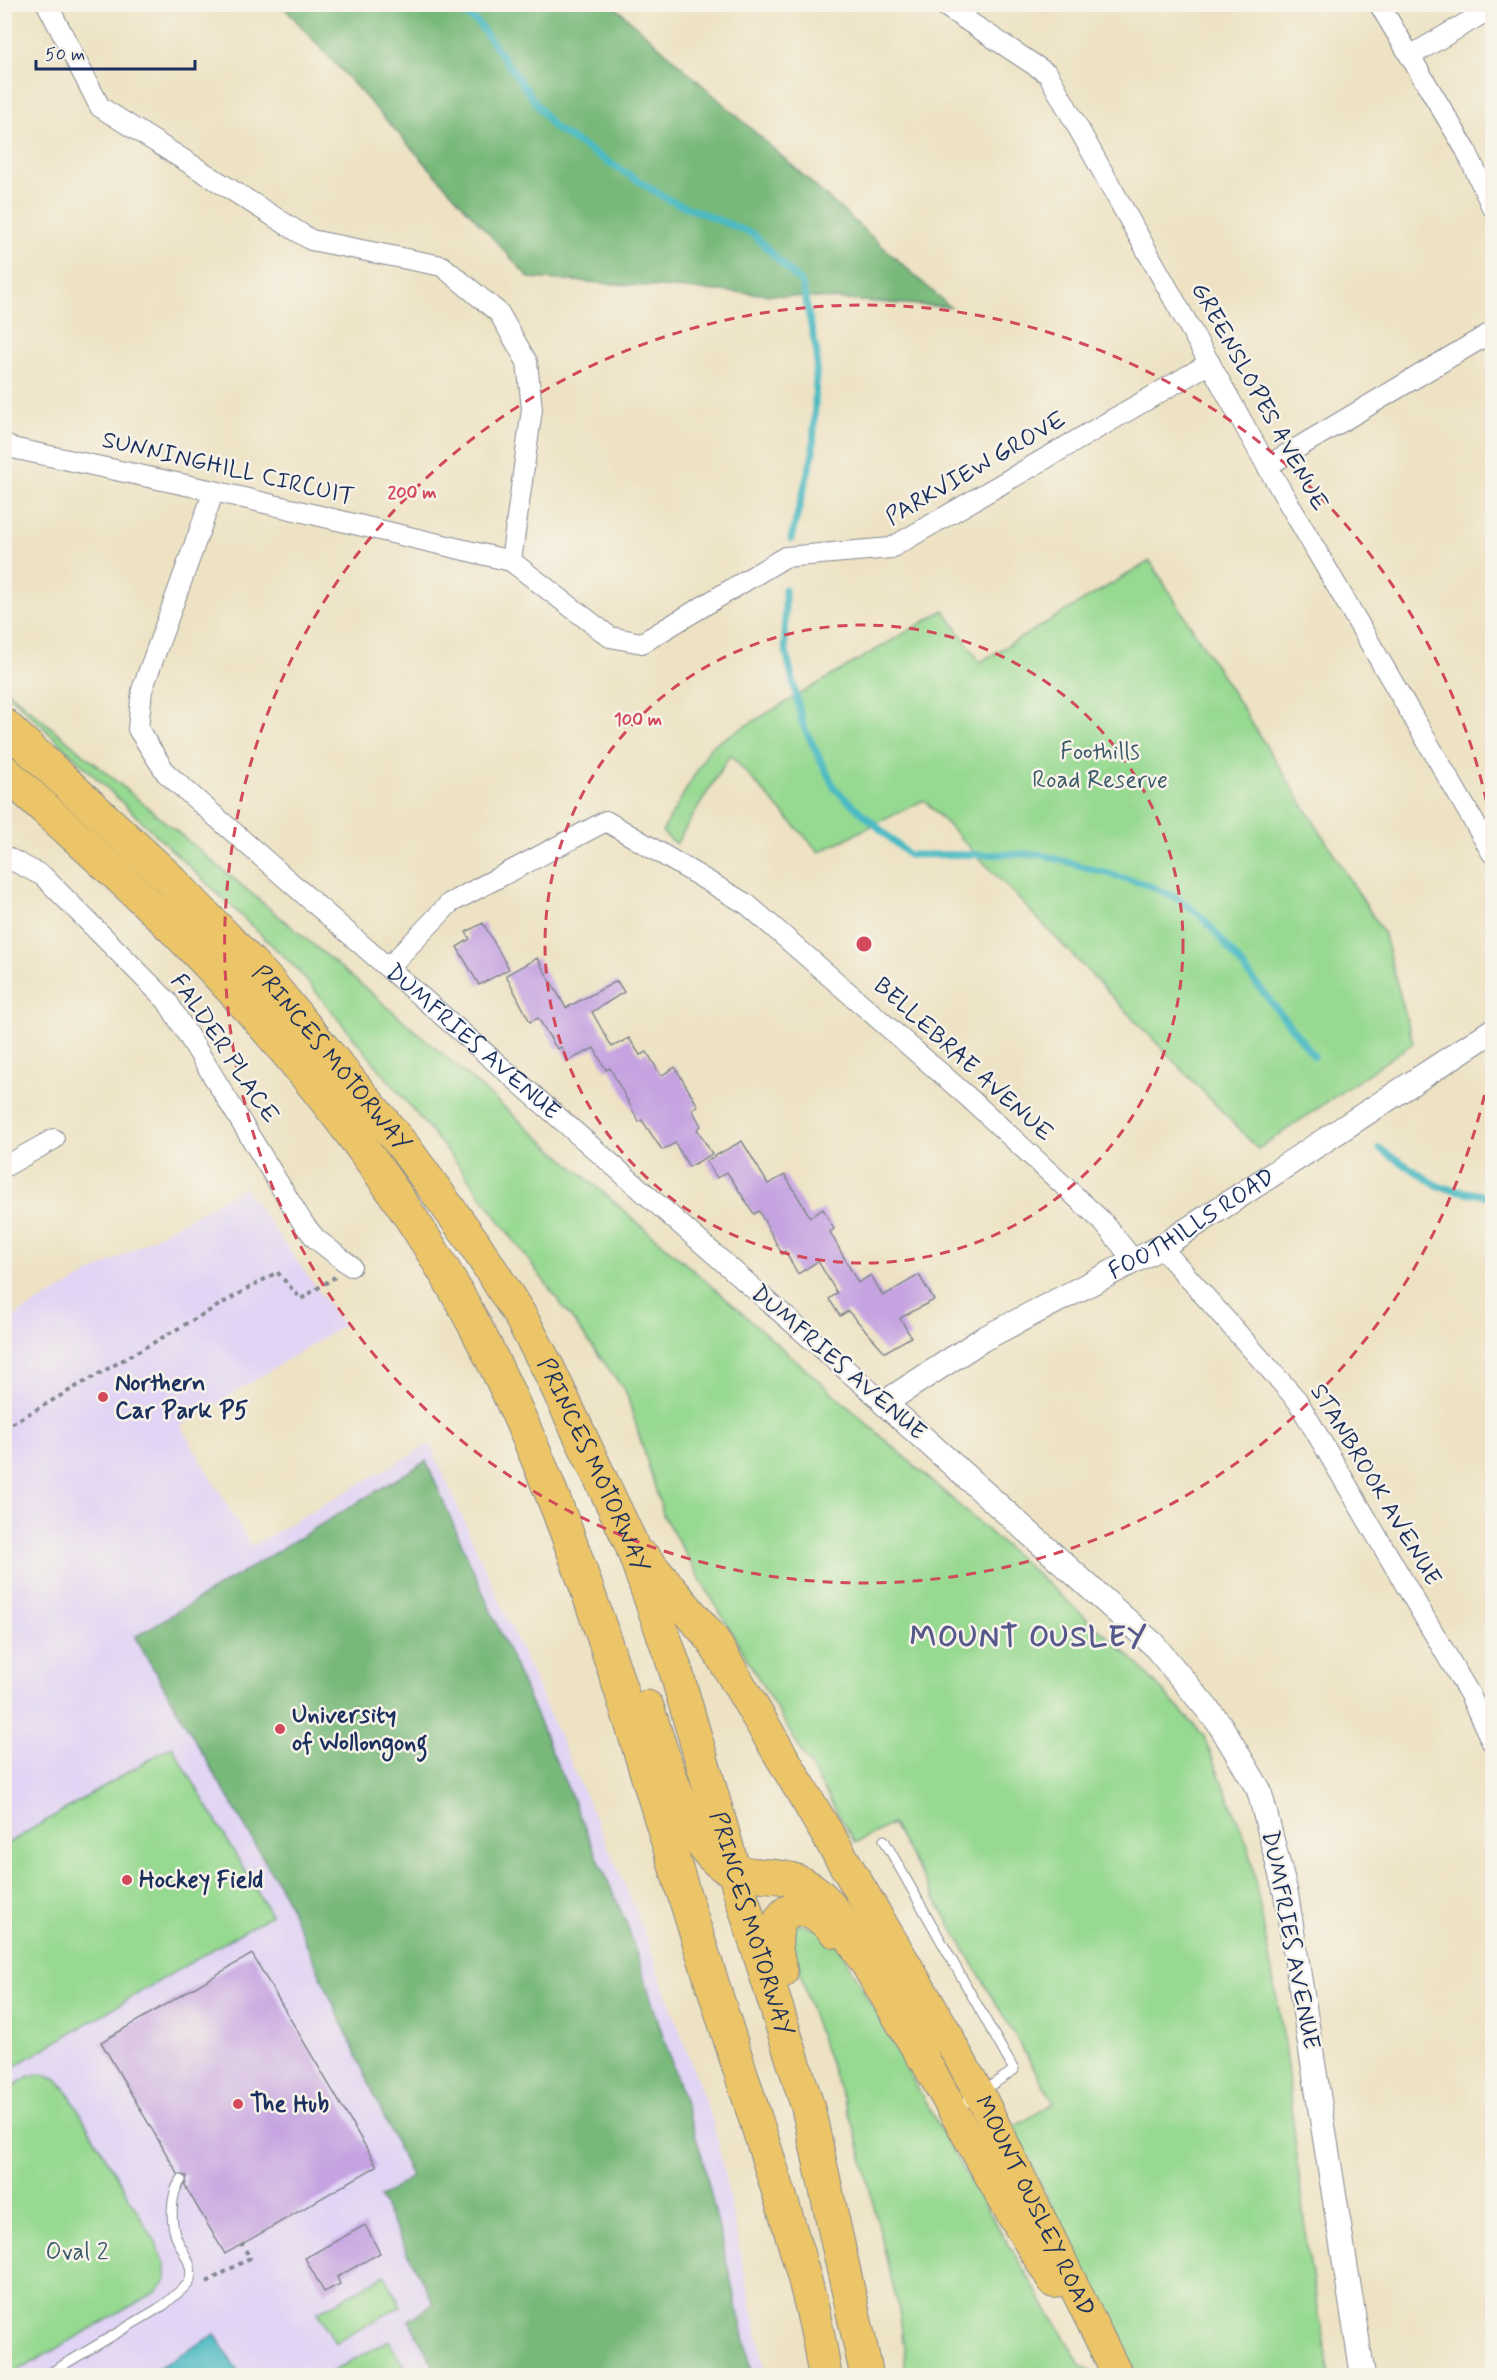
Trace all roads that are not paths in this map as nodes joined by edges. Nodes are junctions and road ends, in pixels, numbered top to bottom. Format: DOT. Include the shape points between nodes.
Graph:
graph roads {
  1 [pos="47,4"];
  2 [pos="942,4"];
  3 [pos="1379,4"];
  4 [pos="1492,8"];
  5 [pos="1410,56"];
  6 [pos="1492,207"];
  7 [pos="1492,332"];
  8 [pos="1210,363"];
  9 [pos="4,443"];
  10 [pos="1267,466"];
  11 [pos="214,491"];
  12 [pos="511,561"];
  13 [pos="4,725"];
  14 [pos="4,771"];
  15 [pos="1492,853"];
  16 [pos="4,856"];
  17 [pos="389,967"];
  18 [pos="1492,1031"];
  19 [pos="54,1140"];
  20 [pos="4,1167"];
  21 [pos="416,1224"];
  22 [pos="1161,1247"];
  23 [pos="1134,1261"];
  24 [pos="351,1266"];
  25 [pos="884,1403"];
  26 [pos="630,1541"];
  27 [pos="1492,1742"];
  28 [pos="884,1840"];
  29 [pos="734,1871"];
  30 [pos="935,2046"];
  31 [pos="980,2095"];
  32 [pos="953,2111"];
  33 [pos="181,2180"];
  34 [pos="45,2376"];
  35 [pos="825,2376"];
  36 [pos="867,2376"];
  37 [pos="875,2376"];
  38 [pos="1117,2376"];
  39 [pos="1363,2376"];
  1 -- 12 [label="street" via="100,107 311,240 442,266 499,313 527,362 532,409"];
  2 -- 8 [label="street, GREENSLOPES AVENUE" via="1048,74"];
  3 -- 5 [label="street"];
  4 -- 5 [label="street"];
  5 -- 6 [label="street" via="1482,178"];
  7 -- 10 [label="street"];
  8 -- 10 [label="street, GREENSLOPES AVENUE"];
  8 -- 12 [label="street, PARKVIEW GROVE" via="891,548 785,557 642,643 610,637"];
  9 -- 11 [label="street, SUNNINGHILL CIRCUIT" via="12,448"];
  10 -- 15 [label="street, GREENSLOPES AVENUE"];
  11 -- 12 [label="street, SUNNINGHILL CIRCUIT"];
  11 -- 17 [label="street, DUMFRIES AVENUE" via="142,690 138,729 166,773"];
  13 -- 26 [label="highway, PRINCES MOTORWAY" via="172,881 260,973 404,1147 474,1243 519,1314"];
  14 -- 21 [label="highway, PRINCES MOTORWAY" via="226,984 297,1063"];
  16 -- 24 [label="street, FALDER PLACE" via="43,876 167,1000 303,1223 316,1239"];
  17 -- 23 [label="street, BELLEBRAE AVENUE" via="450,903 606,821 748,905 968,1097 1103,1222"];
  17 -- 25 [label="street, DUMFRIES AVENUE"];
  18 -- 22 [label="street, FOOTHILLS ROAD"];
  19 -- 20 [label="street"];
  21 -- 29 [label="highway" via="480,1316 510,1368 591,1551 688,1821 707,1853"];
  21 -- 35 [label="highway, PRINCES MOTORWAY" via="470,1317 509,1396 593,1609 780,2197 808,2291"];
  22 -- 23 [label="street, FOOTHILLS ROAD"];
  22 -- 27 [label="street, STANBROOK AVENUE" via="1297,1400 1470,1695"];
  23 -- 25 [label="street, FOOTHILLS ROAD" via="983,1339"];
  25 -- 39 [label="street, DUMFRIES AVENUE" via="1153,1644 1219,1723 1259,1790 1286,1894"];
  26 -- 29 [label="highway, PRINCES MOTORWAY" via="675,1668"];
  26 -- 30 [label="highway" via="712,1639 827,1830"];
  28 -- 31 [label="lane" via="1014,2070"];
  29 -- 30 [label="highway" via="785,1876 818,1894"];
  29 -- 36 [label="highway, PRINCES MOTORWAY" via="808,2108"];
  30 -- 31 [label="main road, MOUNT OUSLEY ROAD"];
  30 -- 32 [label="main road, MOUNT OUSLEY ROAD"];
  30 -- 37 [label="highway" via="891,2017 828,1923 809,1910 786,1914 777,1927 777,1958 860,2248 868,2287"];
  31 -- 32 [label="lane"];
  31 -- 38 [label="main road, MOUNT OUSLEY ROAD"];
  32 -- 38 [label="main road, MOUNT OUSLEY ROAD" via="1037,2257"];
  33 -- 34 [label="lane" via="175,2188 173,2226 191,2265 189,2283 176,2298"];
}
